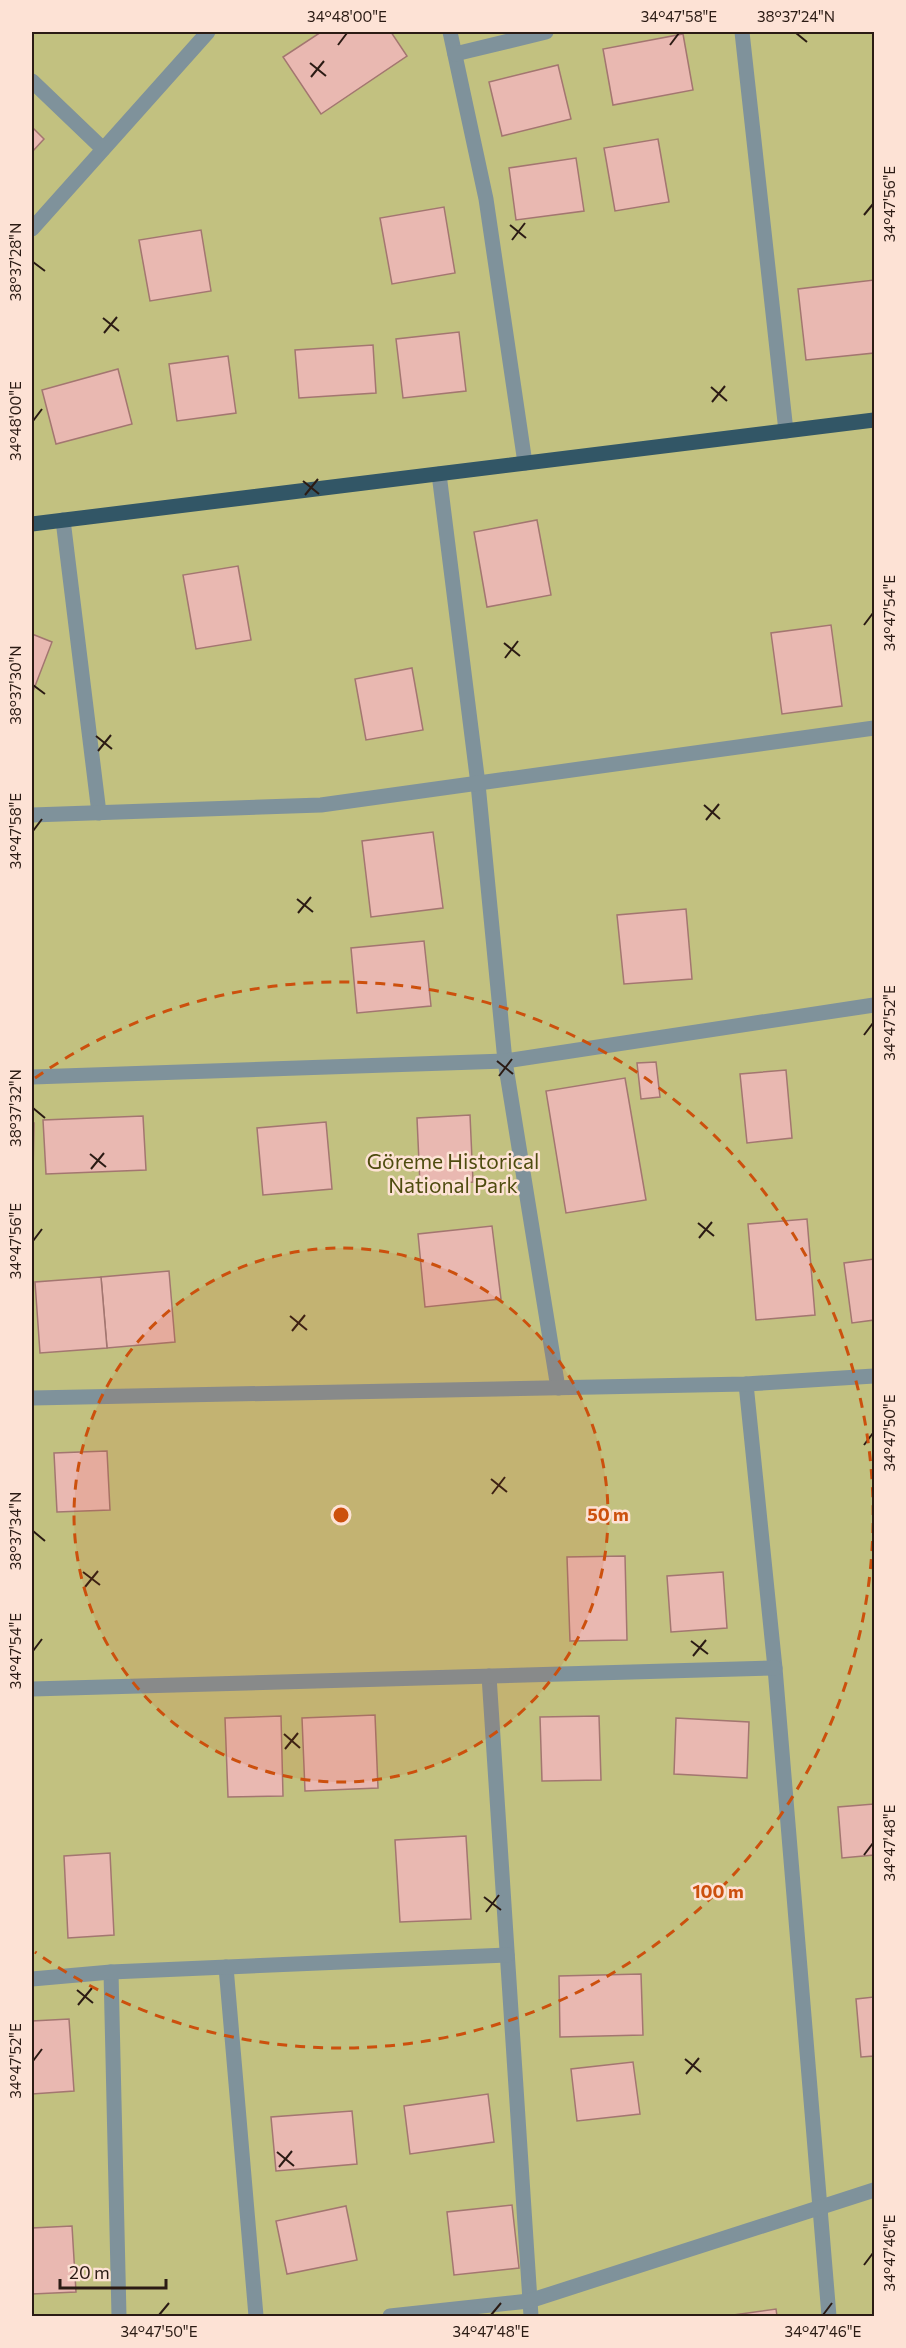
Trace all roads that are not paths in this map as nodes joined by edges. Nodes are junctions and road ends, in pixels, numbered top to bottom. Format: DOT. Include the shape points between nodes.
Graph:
graph roads {
  1 [pos="208,32"];
  2 [pos="450,32"];
  3 [pos="546,32"];
  4 [pos="742,32"];
  5 [pos="455,54"];
  6 [pos="32,81"];
  7 [pos="104,149"];
  8 [pos="32,229"];
  9 [pos="874,420"];
  10 [pos="786,431"];
  11 [pos="525,463"];
  12 [pos="439,474"];
  13 [pos="63,520"];
  14 [pos="32,524"];
  15 [pos="874,728"];
  16 [pos="478,784"];
  17 [pos="99,813"];
  18 [pos="32,815"];
  19 [pos="874,1005"];
  20 [pos="505,1061"];
  21 [pos="32,1077"];
  22 [pos="874,1376"];
  23 [pos="746,1384"];
  24 [pos="558,1388"];
  25 [pos="32,1398"];
  26 [pos="775,1668"];
  27 [pos="489,1676"];
  28 [pos="32,1689"];
  29 [pos="507,1954"];
  30 [pos="226,1967"];
  31 [pos="111,1972"];
  32 [pos="32,1979"];
  33 [pos="874,2190"];
  34 [pos="819,2206"];
  35 [pos="530,2309"];
  36 [pos="119,2316"];
  37 [pos="256,2316"];
  38 [pos="390,2316"];
  39 [pos="829,2316"];
  1 -- 7 [label="street"];
  2 -- 5 [label="street"];
  3 -- 5 [label="street"];
  4 -- 10 [label="street"];
  5 -- 11 [label="street" via="486,199"];
  6 -- 7 [label="street"];
  7 -- 8 [label="street"];
  9 -- 10 [label="main road"];
  10 -- 11 [label="main road"];
  11 -- 12 [label="main road"];
  12 -- 13 [label="main road"];
  12 -- 16 [label="street"];
  13 -- 14 [label="main road"];
  13 -- 17 [label="street"];
  15 -- 16 [label="street"];
  16 -- 17 [label="street" via="321,806"];
  16 -- 20 [label="street"];
  17 -- 18 [label="street"];
  19 -- 20 [label="street"];
  20 -- 21 [label="street"];
  20 -- 24 [label="street"];
  22 -- 23 [label="street"];
  23 -- 24 [label="street"];
  23 -- 26 [label="street"];
  24 -- 25 [label="street"];
  26 -- 27 [label="street"];
  26 -- 34 [label="street"];
  27 -- 28 [label="street"];
  27 -- 29 [label="street"];
  29 -- 30 [label="street"];
  29 -- 35 [label="street"];
  30 -- 31 [label="street"];
  30 -- 37 [label="street"];
  31 -- 32 [label="street"];
  31 -- 36 [label="street"];
  33 -- 34 [label="street"];
  34 -- 35 [label="street"];
  34 -- 39 [label="street"];
  35 -- 38 [label="street"];
}
